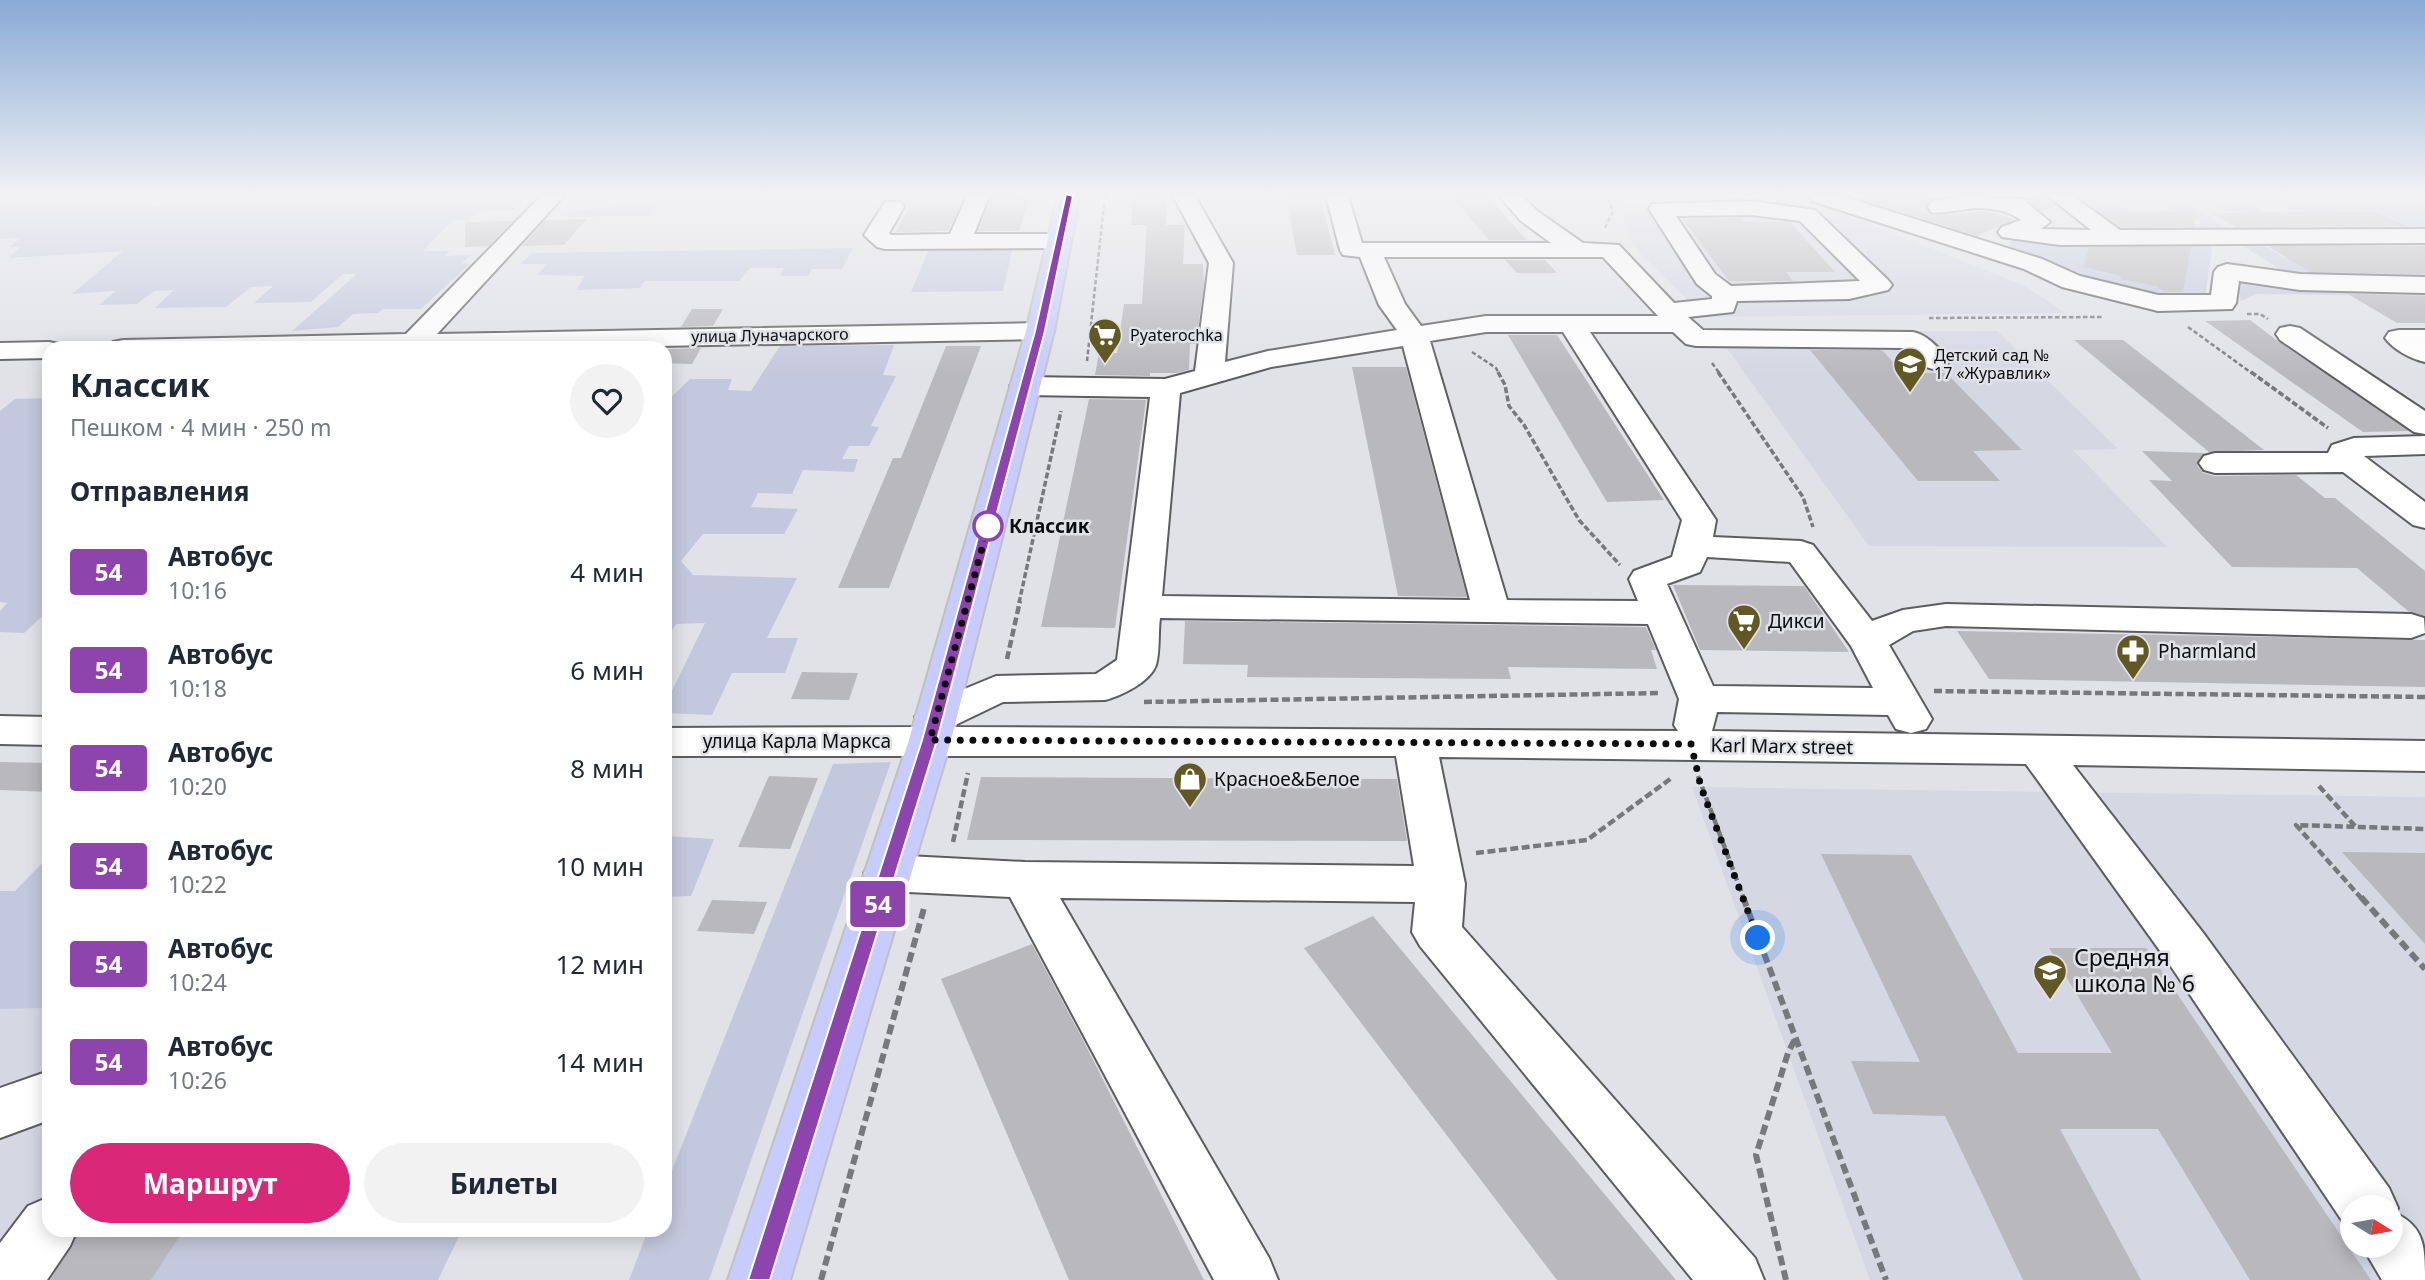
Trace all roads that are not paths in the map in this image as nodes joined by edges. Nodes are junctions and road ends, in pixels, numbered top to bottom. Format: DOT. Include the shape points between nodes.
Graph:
graph roads {
  1 [pos="496,256"];
  2 [pos="1055,256"];
  3 [pos="1217,256"];
  4 [pos="1371,256"];
  5 [pos="1615,256"];
  6 [pos="1691,256"];
  7 [pos="1849,256"];
  8 [pos="2008,256"];
  9 [pos="2225,256"];
  10 [pos="2227,272"];
  11 [pos="2425,285"];
  12 [pos="1725,294"];
  13 [pos="2425,299"];
  14 [pos="2241,305"];
  15 [pos="1674,317"];
  16 [pos="1571,324"];
  17 [pos="1418,328"];
  18 [pos="1040,331"];
  19 [pos="2290,334"];
  20 [pos="2425,338"];
  21 [pos="415,341"];
  22 [pos="42,350"];
  23 [pos="0,351"];
  24 [pos="1935,362"];
  25 [pos="2410,370"];
  26 [pos="1209,375"];
  27 [pos="1025,386"];
  28 [pos="1166,388"];
  29 [pos="2425,425"];
  30 [pos="2425,445"];
  31 [pos="2352,455"];
  32 [pos="2215,463"];
  33 [pos="2425,518"];
  34 [pos="1694,546"];
  35 [pos="1142,607"];
  36 [pos="1491,610"];
  37 [pos="1662,613"];
  38 [pos="2411,626"];
  39 [pos="1869,644"];
  40 [pos="1698,696"];
  41 [pos="1897,696"];
  42 [pos="933,729"];
  43 [pos="0,730"];
  44 [pos="42,731"];
  45 [pos="672,742"];
  46 [pos="1415,743"];
  47 [pos="1931,748"];
  48 [pos="2038,750"];
  49 [pos="1694,755"];
  50 [pos="2425,756"];
  51 [pos="888,873"];
  52 [pos="1025,880"];
  53 [pos="1441,884"];
  54 [pos="42,1098"];
  55 [pos="0,1113"];
  56 [pos="2359,1195"];
  57 [pos="42,1236"];
  58 [pos="2403,1258"];
  59 [pos="10,1280"];
  60 [pos="759,1280"];
  61 [pos="1247,1280"];
  62 [pos="1733,1280"];
  63 [pos="2418,1280"];
  1 -- 21 [label="street"];
  2 -- 18 [label="main road"];
  3 -- 26 [label="street" via="1221,262"];
  4 -- 17 [label="street" via="1392,305"];
  5 -- 15 [label="street"];
  6 -- 12 [label="street" via="1706,279"];
  7 -- 12 [label="street" via="1879,285 1849,291"];
  8 -- 14 [label="street" via="2071,282 2158,303"];
  9 -- 10 [label="street"];
  10 -- 11 [label="street" via="2300,282"];
  10 -- 14 [label="street"];
  12 -- 15 [label="street" via="1724,306"];
  13 -- 14 [label="street" via="2264,297"];
  15 -- 16 [label="street"];
  15 -- 24 [label="street" via="1696,338 1913,340"];
  16 -- 17 [label="street"];
  16 -- 34 [label="street" via="1699,520"];
  17 -- 26 [label="street" via="1371,317 1374,342 1268,359"];
  17 -- 36 [label="street"];
  18 -- 21 [label="street, улица Луначарского"];
  18 -- 27 [label="main road"];
  19 -- 29 [label="street"];
  20 -- 25 [label="street" via="2399,338"];
  22 -- 23 [label="street"];
  26 -- 28 [label="street"];
  27 -- 28 [label="street"];
  27 -- 42 [label="main road"];
  28 -- 35 [label="street"];
  30 -- 31 [label="street"];
  31 -- 32 [label="street"];
  31 -- 33 [label="street"];
  34 -- 37 [label="street" via="1687,564 1647,579"];
  34 -- 39 [label="street" via="1801,552"];
  35 -- 36 [label="street"];
  35 -- 42 [label="street" via="1136,665 1105,687 996,689"];
  36 -- 37 [label="street"];
  37 -- 40 [label="street"];
  38 -- 39 [label="street" via="1946,615 1892,623"];
  39 -- 41 [label="street"];
  40 -- 41 [label="street"];
  40 -- 49 [label="street"];
  41 -- 47 [label="street"];
  42 -- 45 [label="street, улица Карла Маркса"];
  42 -- 46 [label="street, Karl Marx street"];
  42 -- 51 [label="main road"];
  43 -- 44 [label="street"];
  46 -- 49 [label="street, Karl Marx street"];
  46 -- 53 [label="street"];
  47 -- 48 [label="street, Karl Marx street"];
  47 -- 49 [label="street, Karl Marx street"];
  48 -- 50 [label="street, Karl Marx street"];
  48 -- 56 [label="street" via="2186,948"];
  51 -- 52 [label="street"];
  51 -- 60 [label="main road"];
  52 -- 53 [label="street"];
  52 -- 61 [label="street"];
  53 -- 62 [label="street" via="1437,932"];
  54 -- 55 [label="street"];
  57 -- 59 [label="street"];
  58 -- 63 [label="street"];
}
